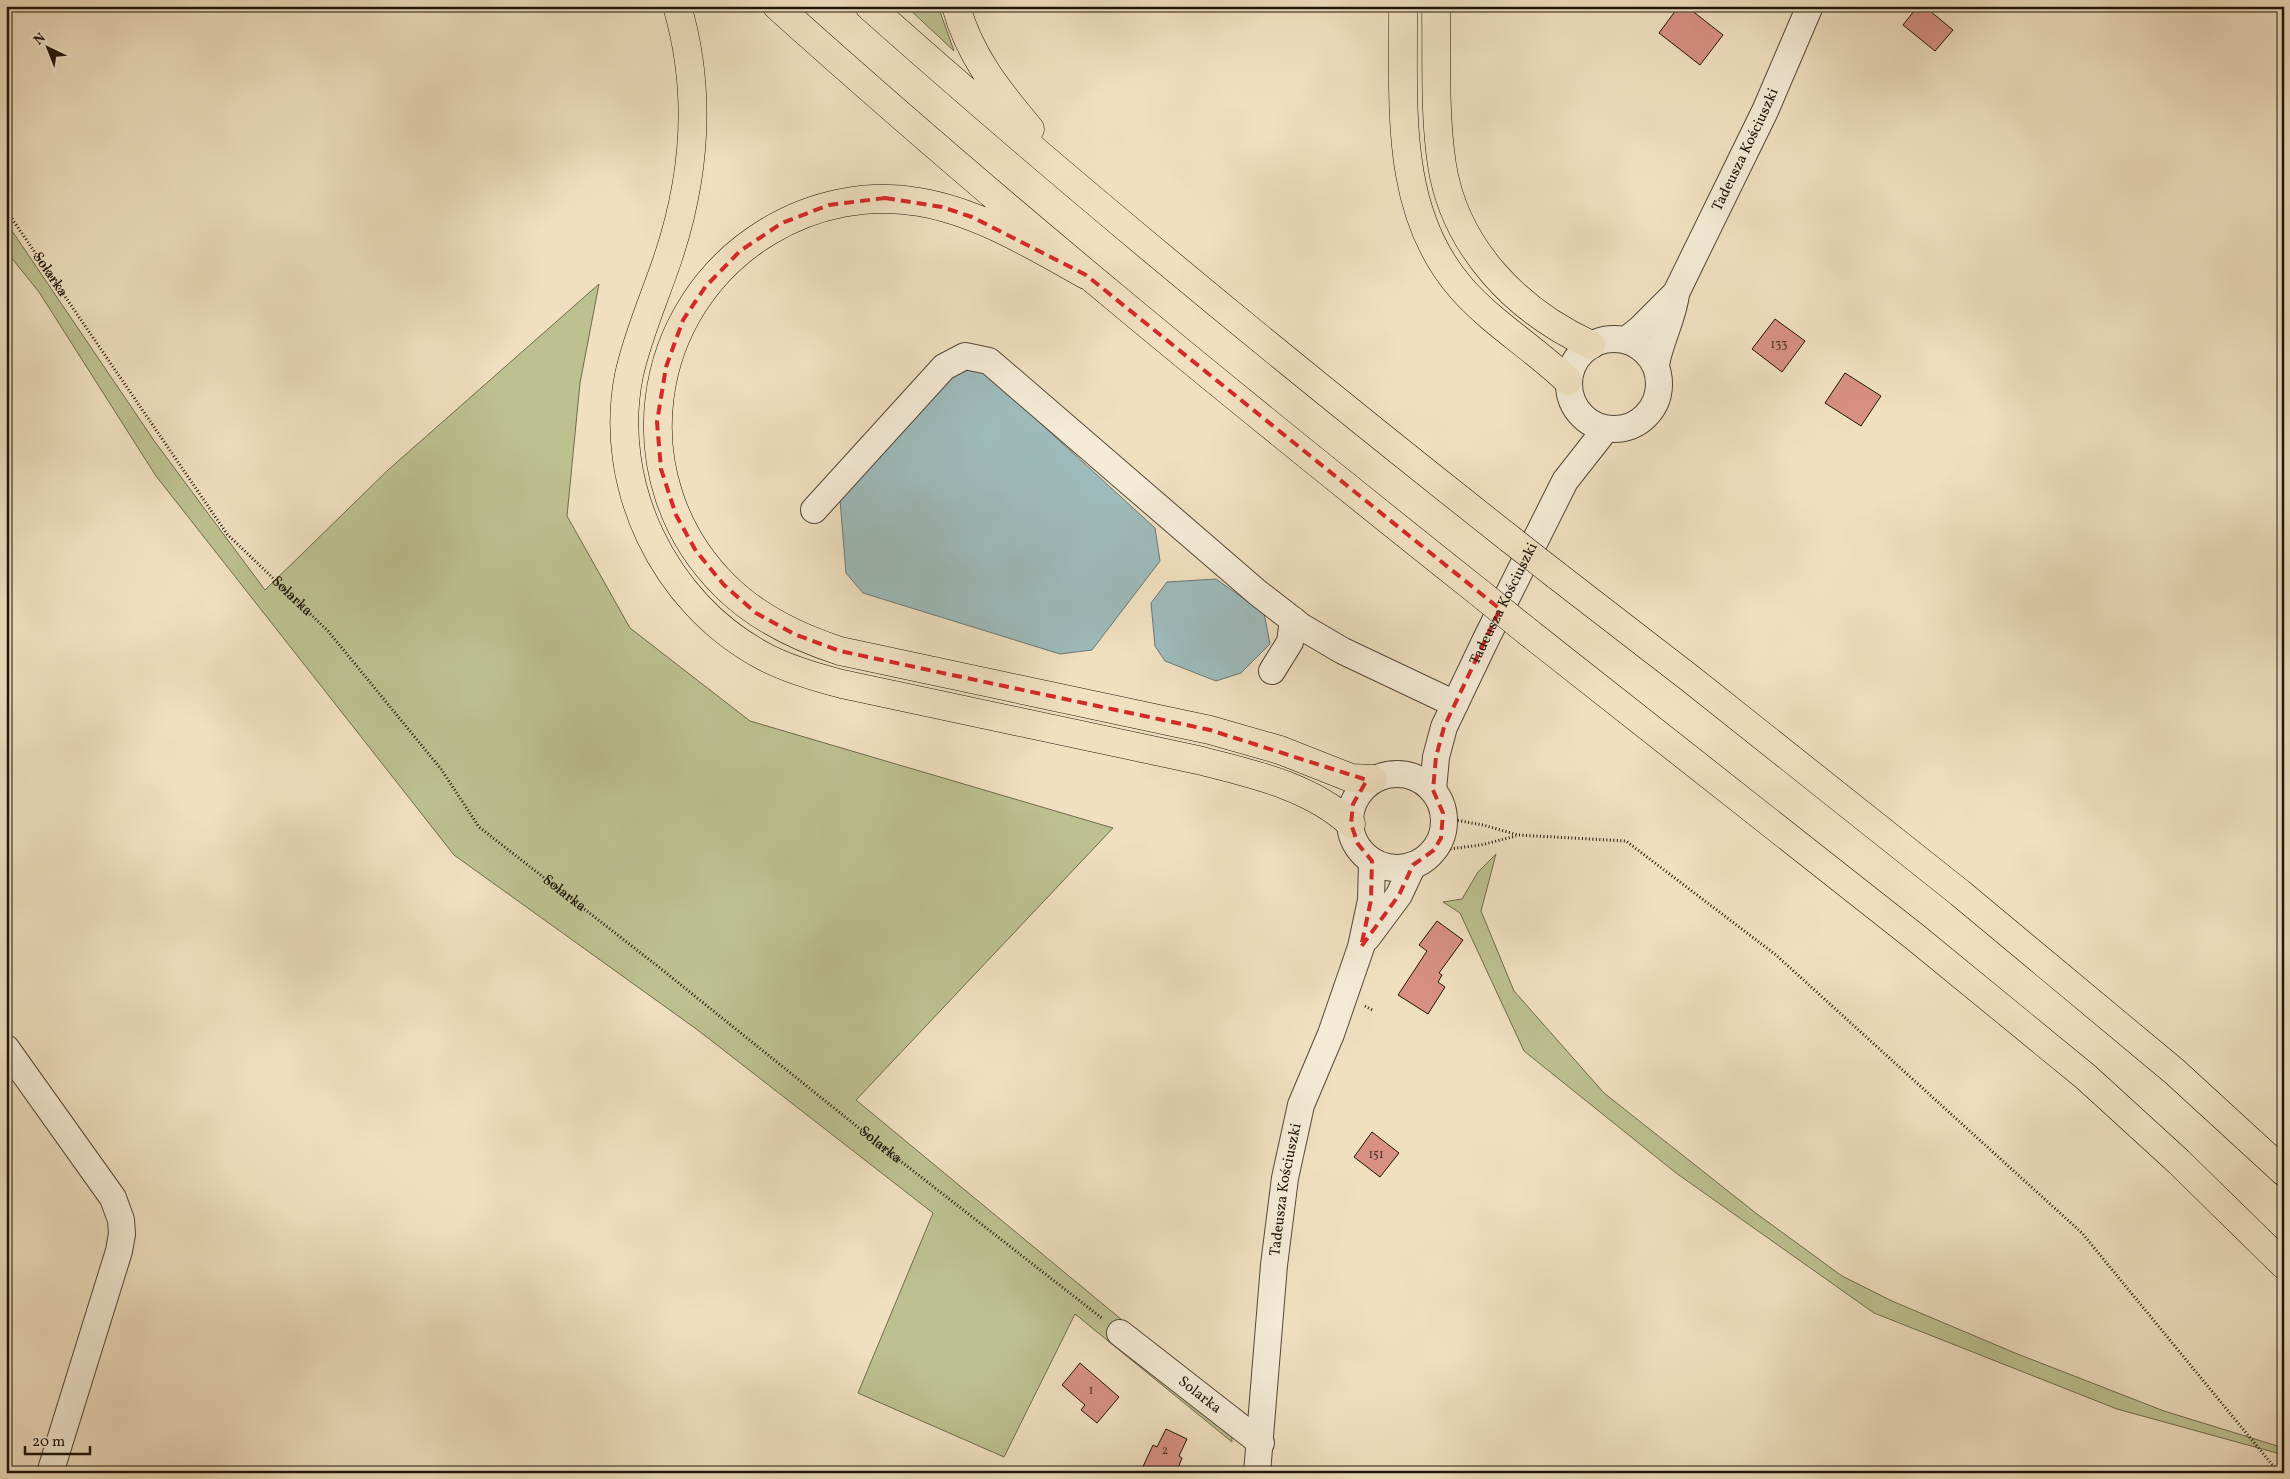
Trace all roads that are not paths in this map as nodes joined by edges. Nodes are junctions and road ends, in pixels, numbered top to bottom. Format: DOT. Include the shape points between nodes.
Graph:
graph roads {
  1 [pos="677,6"];
  2 [pos="777,6"];
  3 [pos="869,6"];
  4 [pos="956,6"];
  5 [pos="1403,6"];
  6 [pos="1436,6"];
  7 [pos="1810,6"];
  8 [pos="1082,191"];
  9 [pos="1086,275"];
  10 [pos="1676,293"];
  11 [pos="1626,340"];
  12 [pos="1591,345"];
  13 [pos="1656,365"];
  14 [pos="1568,381"];
  15 [pos="1594,424"];
  16 [pos="814,510"];
  17 [pos="1293,620"];
  18 [pos="1272,671"];
  19 [pos="1449,715"];
  20 [pos="1401,773"];
  21 [pos="1372,779"];
  22 [pos="1433,790"];
  23 [pos="1351,824"];
  24 [pos="1423,858"];
  25 [pos="1372,861"];
  26 [pos="1361,946"];
  27 [pos="6,1048"];
  28 [pos="2284,1172"];
  29 [pos="2284,1265"];
  30 [pos="1120,1333"];
  31 [pos="1261,1443"];
  32 [pos="50,1473"];
  33 [pos="1257,1473"];
  1 -- 23 [label="highway" via="690,57 693,86 692,164 678,226 635,354 626,401 625,428 629,478 637,505 658,553 687,595 743,644 806,674 1235,770 1274,781 1312,797 1334,809"];
  2 -- 9 [label="highway"];
  3 -- 8 [label="highway"];
  4 -- 8 [label="highway" via="974,53 988,77"];
  5 -- 14 [label="highway" via="1406,147 1414,197 1424,226 1461,288 1489,316"];
  6 -- 12 [label="highway" via="1438,134 1442,167 1460,223 1476,251 1503,285 1549,320"];
  7 -- 10 [label="street, Tadeusza Kościuszki" via="1765,111"];
  8 -- 28 [label="highway, bridge" via="1244,326 1556,576 1960,893 2175,1072"];
  9 -- 21 [label="highway" via="972,218 918,201 885,198 829,205 782,223 761,235 740,251 706,286 683,320 666,367 657,422 658,448 667,491 685,535 708,568 738,599 777,625 816,643 840,651 1210,730 1280,750 1351,778"];
  9 -- 29 [label="highway, bridge" via="1343,485 1915,937 2086,1077"];
  10 -- 11 [label="street, Tadeusza Kościuszki"];
  10 -- 13 [label="street, Tadeusza Kościuszki" via="1671,321 1659,348"];
  11 -- 12 [label="street" via="1602,340"];
  11 -- 13 [label="street" via="1639,347"];
  12 -- 14 [label="street" via="1573,365"];
  13 -- 15 [label="street" via="1659,390 1650,412 1631,427"];
  14 -- 15 [label="street" via="1572,401"];
  15 -- 19 [label="street, Tadeusza Kościuszki"];
  16 -- 17 [label="street" via="944,367 964,356 989,361"];
  17 -- 18 [label="street" via="1290,642"];
  17 -- 19 [label="street"];
  19 -- 20 [label="street, Tadeusza Kościuszki" via="1410,767"];
  19 -- 22 [label="street, Tadeusza Kościuszki" via="1436,757"];
  20 -- 21 [label="street"];
  20 -- 22 [label="street" via="1418,778"];
  21 -- 23 [label="street" via="1354,804"];
  22 -- 24 [label="street" via="1444,818 1440,838"];
  23 -- 25 [label="street" via="1358,844"];
  24 -- 25 [label="street" via="1400,868"];
  24 -- 26 [label="street, Tadeusza Kościuszki"];
  25 -- 26 [label="street, Tadeusza Kościuszki" via="1371,900"];
  26 -- 31 [label="street, Tadeusza Kościuszki" via="1302,1105 1285,1178 1274,1265"];
  27 -- 32 [label="street" via="88,1160 112,1198 121,1220 119,1251"];
  30 -- 31 [label="street, Solarka"];
  31 -- 33 [label="street, Tadeusza Kościuszki"];
}
